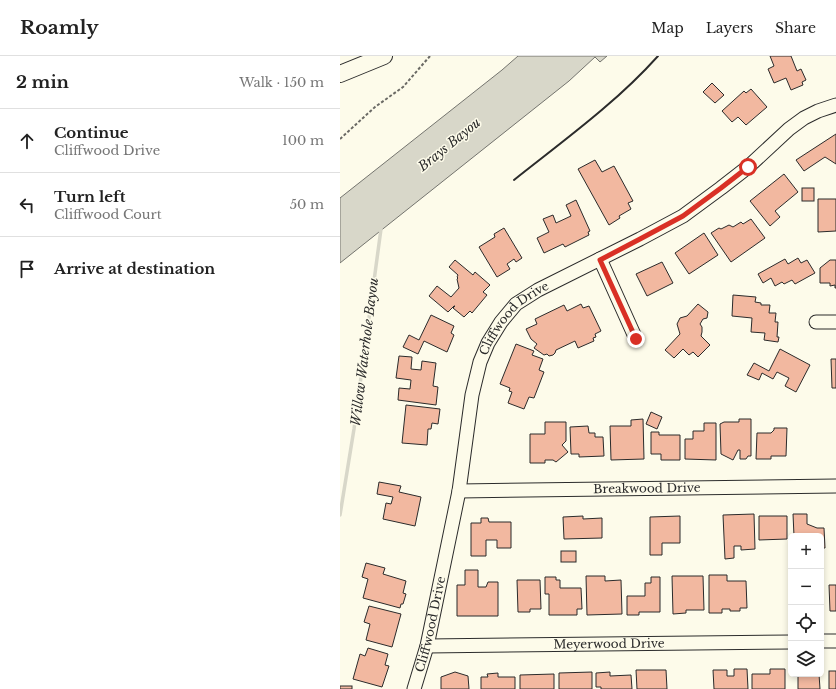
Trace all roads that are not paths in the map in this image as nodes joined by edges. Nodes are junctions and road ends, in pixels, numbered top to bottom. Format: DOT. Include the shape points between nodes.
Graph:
graph roads {
  1 [pos="384,56"];
  2 [pos="340,74"];
  3 [pos="836,105"];
  4 [pos="600,260"];
  5 [pos="816,322"];
  6 [pos="836,322"];
  7 [pos="636,339"];
  8 [pos="836,486"];
  9 [pos="459,491"];
  10 [pos="824,641"];
  11 [pos="836,641"];
  12 [pos="788,642"];
  13 [pos="427,646"];
  14 [pos="414,689"];
  1 -- 2 [label="main road"];
  3 -- 4 [label="street, Cliffwood Drive" via="804,118 748,167 683,216"];
  4 -- 7 [label="street"];
  4 -- 9 [label="street, Cliffwood Drive" via="538,290 516,304 488,343 480,362 472,395"];
  5 -- 6 [label="street"];
  8 -- 9 [label="street, Breakwood Drive"];
  9 -- 13 [label="street, Cliffwood Drive"];
  10 -- 11 [label="street"];
  12 -- 13 [label="street, Meyerwood Drive"];
  13 -- 14 [label="street, Cliffwood Drive"];
}
